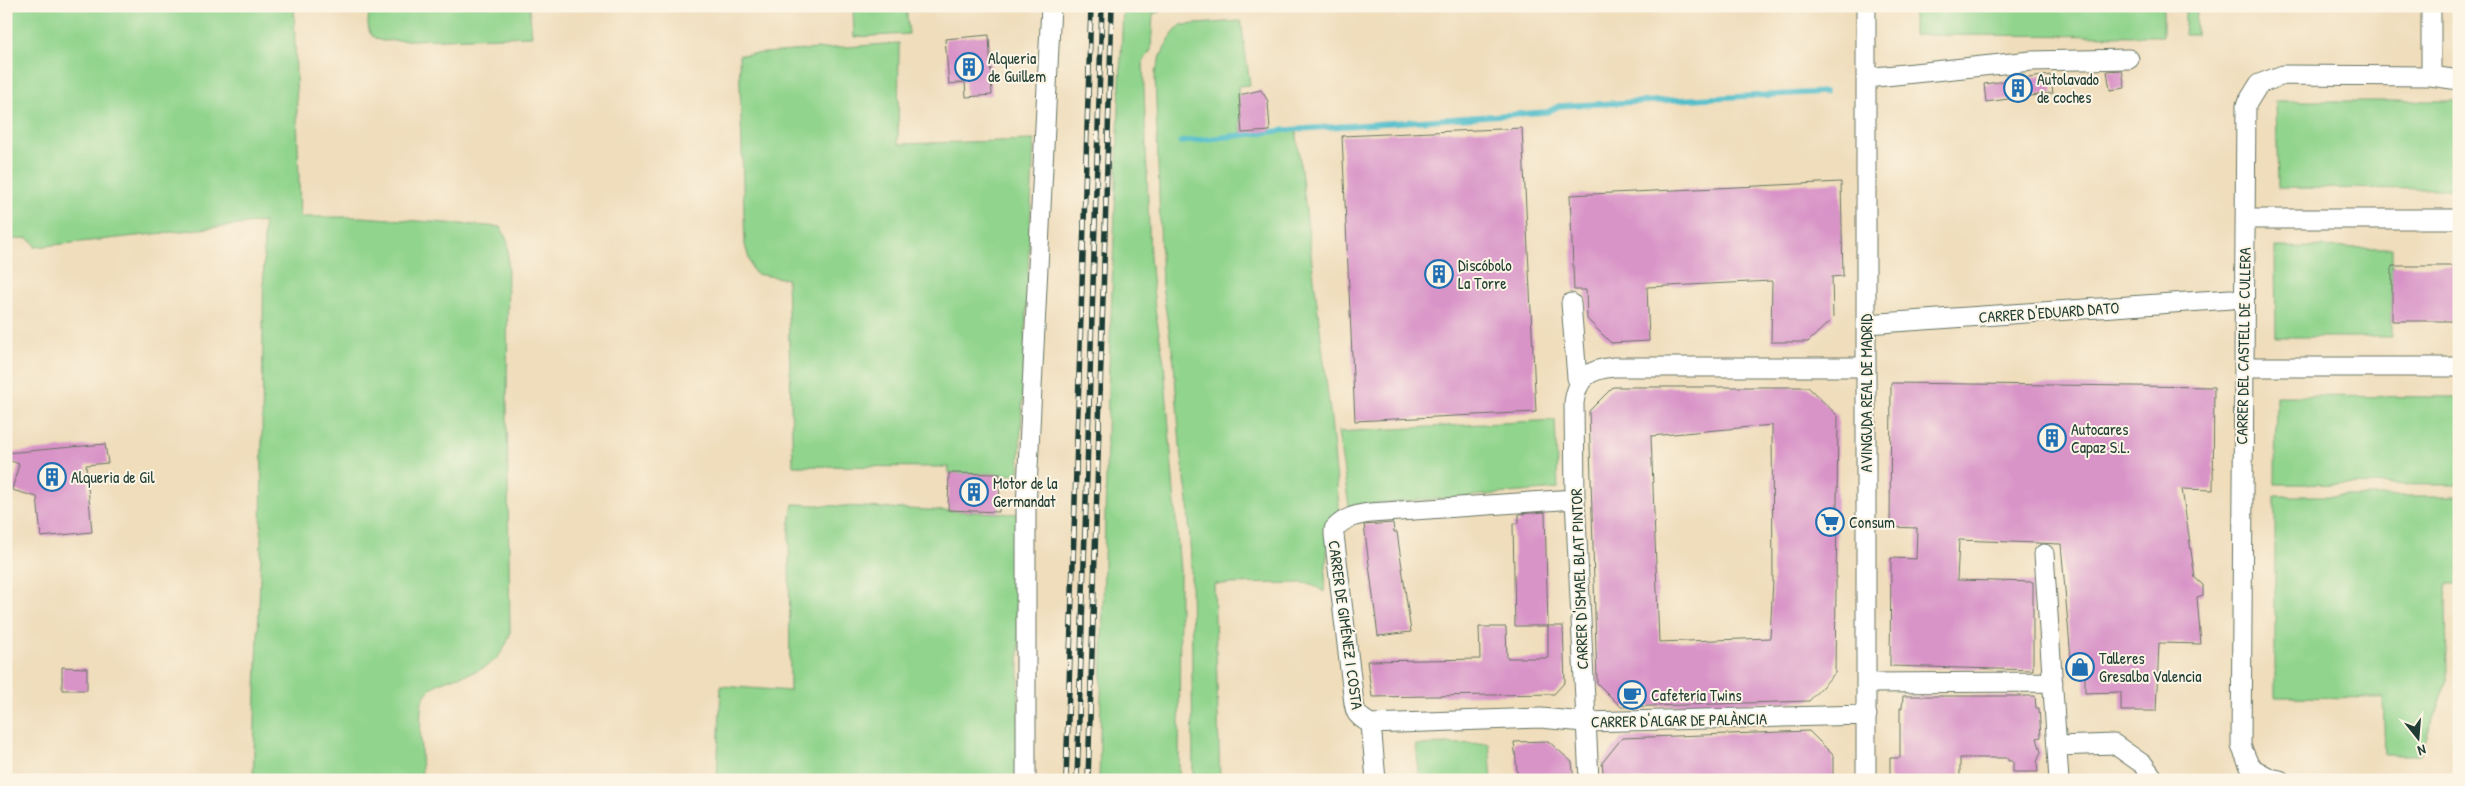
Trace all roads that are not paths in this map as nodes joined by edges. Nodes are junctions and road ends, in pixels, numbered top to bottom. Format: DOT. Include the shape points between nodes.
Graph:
graph roads {
  1 [pos="1051,6"];
  2 [pos="1866,6"];
  3 [pos="2430,6"];
  4 [pos="2129,59"];
  5 [pos="2431,76"];
  6 [pos="1866,78"];
  7 [pos="2459,80"];
  8 [pos="2245,219"];
  9 [pos="2459,219"];
  10 [pos="2231,299"];
  11 [pos="1571,303"];
  12 [pos="1866,324"];
  13 [pos="1865,367"];
  14 [pos="2459,367"];
  15 [pos="2244,368"];
  16 [pos="1582,380"];
  17 [pos="1575,500"];
  18 [pos="2044,554"];
  19 [pos="2053,682"];
  20 [pos="1866,683"];
  21 [pos="1866,715"];
  22 [pos="1584,722"];
  23 [pos="1371,724"];
  24 [pos="2057,746"];
  25 [pos="2245,773"];
  26 [pos="1026,780"];
  27 [pos="1376,780"];
  28 [pos="1589,780"];
  29 [pos="1866,780"];
  30 [pos="2059,780"];
  31 [pos="2155,780"];
  32 [pos="2280,780"];
  1 -- 26 [label="street" via="1026,508"];
  2 -- 6 [label="street, AVINGUDA REAL DE MADRID"];
  3 -- 5 [label="street"];
  4 -- 6 [label="street" via="2031,61"];
  5 -- 7 [label="street, CARRER DEL CASTELL DE CULLERA"];
  5 -- 8 [label="street, CARRER DEL CASTELL DE CULLERA" via="2282,75 2259,84 2246,105"];
  6 -- 12 [label="street, AVINGUDA REAL DE MADRID"];
  8 -- 9 [label="street"];
  8 -- 15 [label="street, CARRER DEL CASTELL DE CULLERA"];
  10 -- 12 [label="street, CARRER D'EDUARD DATO"];
  11 -- 16 [label="street" via="1577,378"];
  12 -- 13 [label="street, AVINGUDA REAL DE MADRID"];
  13 -- 16 [label="street" via="1614,367 1599,368"];
  13 -- 20 [label="street, AVINGUDA REAL DE MADRID"];
  14 -- 15 [label="street"];
  15 -- 25 [label="street, CARRER DEL CASTELL DE CULLERA" via="2241,746"];
  16 -- 17 [label="street, CARRER D'ISMAEL BLAT PINTOR" via="1575,391 1574,404"];
  17 -- 22 [label="street, CARRER D'ISMAEL BLAT PINTOR"];
  17 -- 23 [label="street, CARRER DE GIMÉNEZ I COSTA" via="1370,513 1348,518 1334,529 1355,712 1360,719"];
  18 -- 19 [label="street"];
  19 -- 20 [label="street"];
  19 -- 24 [label="street"];
  20 -- 21 [label="street, AVINGUDA REAL DE MADRID"];
  21 -- 22 [label="street, CARRER D'ALGAR DE PALÀNCIA"];
  21 -- 29 [label="street, AVINGUDA REAL DE MADRID"];
  22 -- 23 [label="street, CARRER D'ALGAR DE PALÀNCIA" via="1542,718"];
  22 -- 28 [label="street, CARRER D'ISMAEL BLAT PINTOR"];
  23 -- 27 [label="street, CARRER DE GIMÉNEZ I COSTA"];
  24 -- 30 [label="street"];
  24 -- 31 [label="street" via="2114,744 2144,765"];
  25 -- 32 [label="street"];
}
